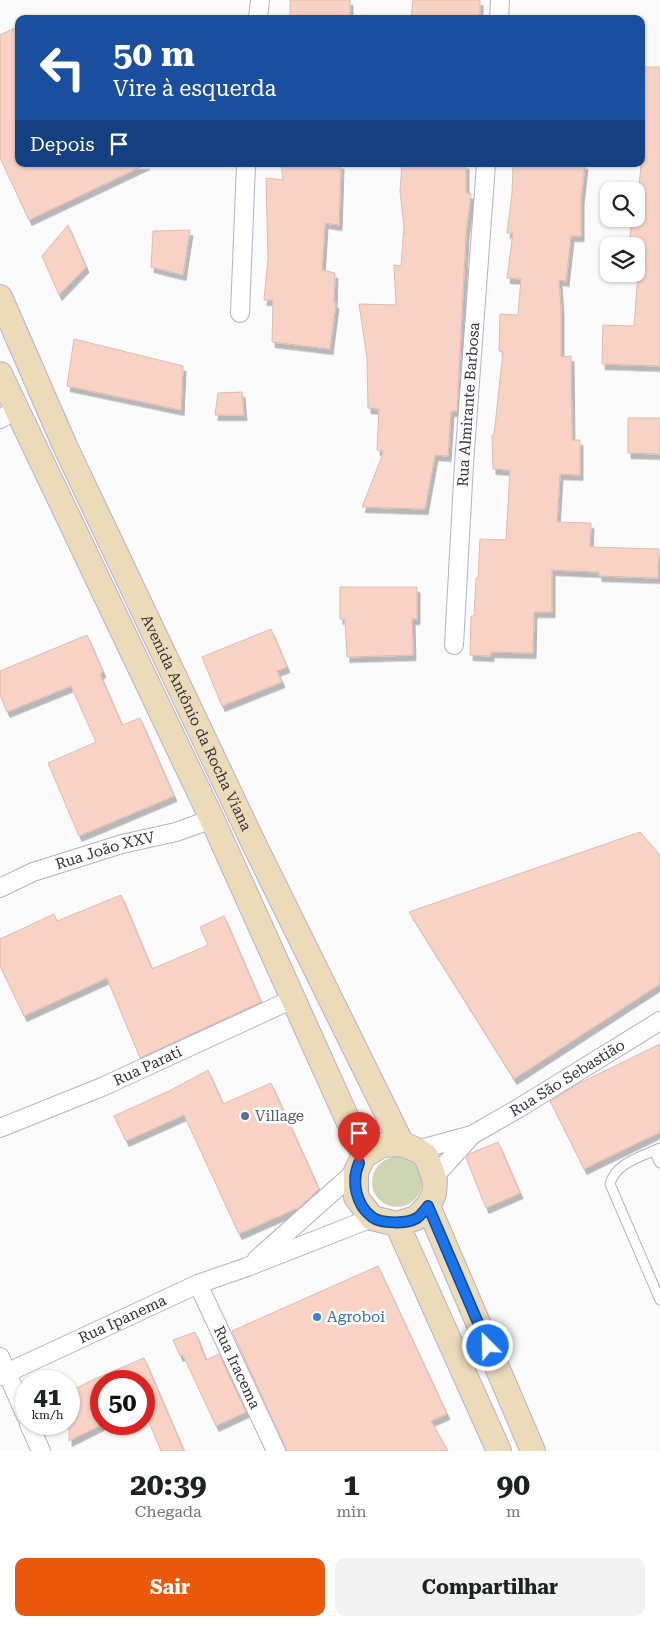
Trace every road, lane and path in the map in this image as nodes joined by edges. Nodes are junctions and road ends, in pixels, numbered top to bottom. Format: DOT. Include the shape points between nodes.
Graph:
graph roads {
  1 [pos="260,0"];
  2 [pos="500,0"];
  3 [pos="258,15"];
  4 [pos="498,15"];
  5 [pos="246,167"];
  6 [pos="486,167"];
  7 [pos="0,297"];
  8 [pos="240,313"];
  9 [pos="0,374"];
  10 [pos="8,414"];
  11 [pos="454,645"];
  12 [pos="212,819"];
  13 [pos="0,888"];
  14 [pos="293,999"];
  15 [pos="660,1021"];
  16 [pos="0,1128"];
  17 [pos="472,1135"];
  18 [pos="409,1147"];
  19 [pos="657,1150"];
  20 [pos="660,1163"];
  21 [pos="360,1164"];
  22 [pos="434,1177"];
  23 [pos="428,1206"];
  24 [pos="372,1218"];
  25 [pos="397,1224"];
  26 [pos="247,1267"];
  27 [pos="198,1284"];
  28 [pos="660,1300"];
  29 [pos="0,1356"];
  30 [pos="4,1374"];
  31 [pos="15,1395"];
  32 [pos="34,1435"];
  33 [pos="41,1451"];
  34 [pos="276,1451"];
  35 [pos="499,1451"];
  36 [pos="532,1451"];
  1 -- 3 [label="street"];
  2 -- 4 [label="street"];
  5 -- 8 [label="street"];
  6 -- 11 [label="street, Rua Almirante Barbosa"];
  7 -- 18 [label="main road, Avenida Antônio da Rocha Viana" via="82,481 254,844"];
  9 -- 10 [label="main road, Avenida Antônio da Rocha Viana"];
  10 -- 12 [label="main road, Avenida Antônio da Rocha Viana"];
  12 -- 13 [label="street, Rua João XXV" via="33,872"];
  12 -- 14 [label="main road, Avenida Antônio da Rocha Viana"];
  14 -- 16 [label="street, Rua Parati" via="102,1087"];
  14 -- 21 [label="main road, Avenida Antônio da Rocha Viana"];
  15 -- 17 [label="street, Rua São Sebastião"];
  17 -- 18 [label="street, Rua São Sebastião"];
  17 -- 22 [label="street, Rua São Sebastião"];
  18 -- 21 [label="main road" via="382,1145"];
  18 -- 22 [label="main road" via="426,1156"];
  19 -- 20 [label="lane"];
  19 -- 28 [label="lane" via="620,1167 610,1184"];
  21 -- 24 [label="main road" via="356,1197"];
  21 -- 26 [label="street, Rua Ipanema"];
  22 -- 23 [label="main road" via="434,1194"];
  23 -- 25 [label="main road" via="416,1218"];
  23 -- 36 [label="main road"];
  24 -- 25 [label="main road"];
  24 -- 26 [label="street, Rua Ipanema"];
  25 -- 35 [label="main road"];
  26 -- 27 [label="street, Rua Ipanema"];
  27 -- 30 [label="street, Rua Ipanema"];
  27 -- 34 [label="street, Rua Iracema"];
  29 -- 30 [label="street"];
  30 -- 31 [label="street"];
  32 -- 33 [label="street"];
}
